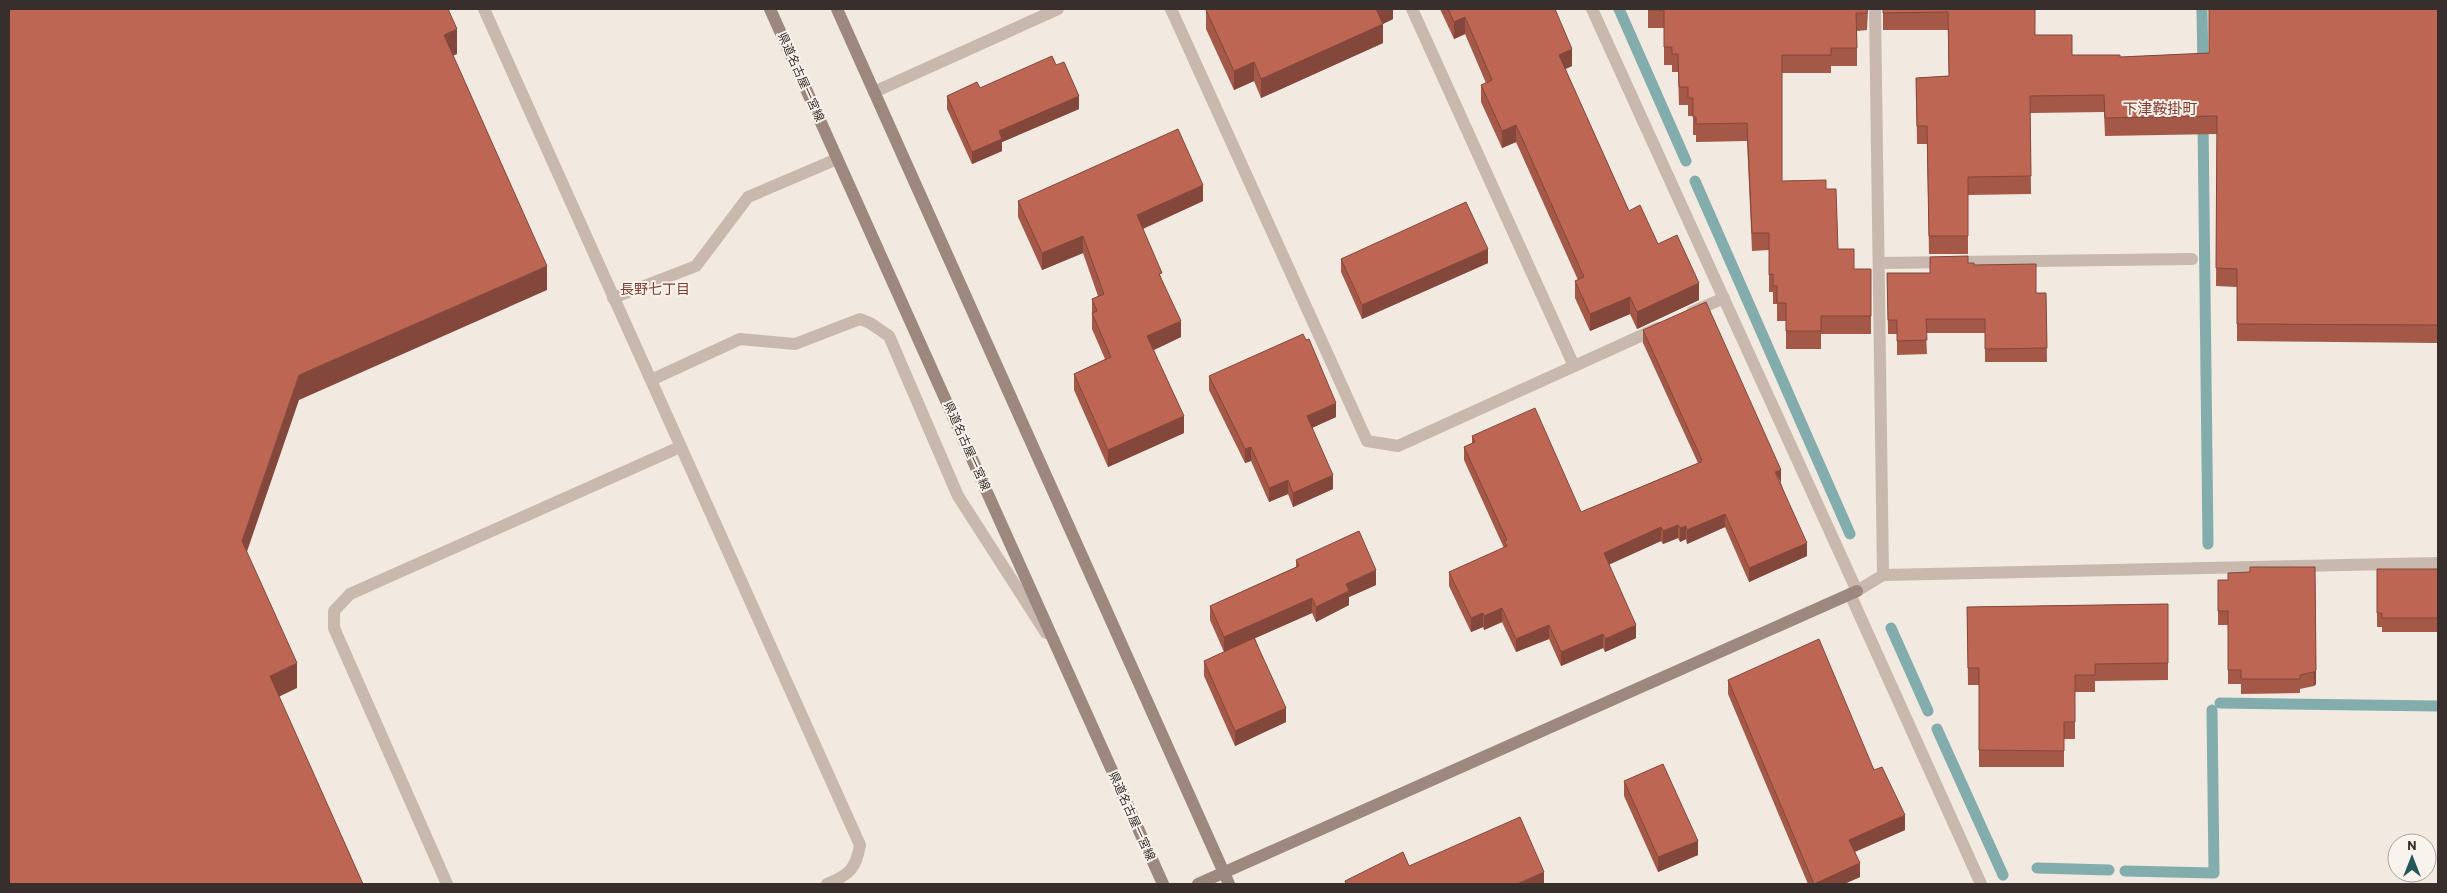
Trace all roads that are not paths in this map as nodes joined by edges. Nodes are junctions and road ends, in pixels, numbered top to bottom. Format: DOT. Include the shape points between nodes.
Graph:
graph roads {
  1 [pos="484,9"];
  2 [pos="770,9"];
  3 [pos="837,9"];
  4 [pos="1058,9"];
  5 [pos="1171,9"];
  6 [pos="1412,9"];
  7 [pos="1592,9"];
  8 [pos="1875,9"];
  9 [pos="874,92"];
  10 [pos="837,159"];
  11 [pos="2192,259"];
  12 [pos="1879,263"];
  13 [pos="613,298"];
  14 [pos="1724,298"];
  15 [pos="1574,366"];
  16 [pos="651,380"];
  17 [pos="680,447"];
  18 [pos="2438,563"];
  19 [pos="1883,575"];
  20 [pos="1854,592"];
  21 [pos="1060,654"];
  22 [pos="1226,879"];
  23 [pos="448,884"];
  24 [pos="827,884"];
  25 [pos="1163,884"];
  26 [pos="1198,884"];
  27 [pos="1981,884"];
  1 -- 13 [label="street"];
  2 -- 10 [label="main road, 県道名古屋一宮線"];
  3 -- 9 [label="main road"];
  4 -- 9 [label="street"];
  5 -- 15 [label="street" via="1367,441 1398,446"];
  6 -- 15 [label="street"];
  7 -- 14 [label="street"];
  8 -- 12 [label="street"];
  9 -- 22 [label="main road"];
  10 -- 13 [label="street" via="748,197 696,266"];
  10 -- 21 [label="main road, 県道名古屋一宮線"];
  11 -- 12 [label="street"];
  12 -- 19 [label="street"];
  13 -- 16 [label="street"];
  14 -- 15 [label="street"];
  14 -- 20 [label="street"];
  16 -- 17 [label="street"];
  16 -- 21 [label="street" via="740,339 795,344 860,319 870,323 888,336 958,496"];
  17 -- 23 [label="street" via="350,594 334,611 334,628"];
  17 -- 24 [label="street" via="860,845 856,864"];
  18 -- 19 [label="street"];
  19 -- 20 [label="street"];
  20 -- 22 [label="main road"];
  20 -- 27 [label="street"];
  21 -- 25 [label="main road, 県道名古屋一宮線"];
  22 -- 26 [label="main road"];
}
